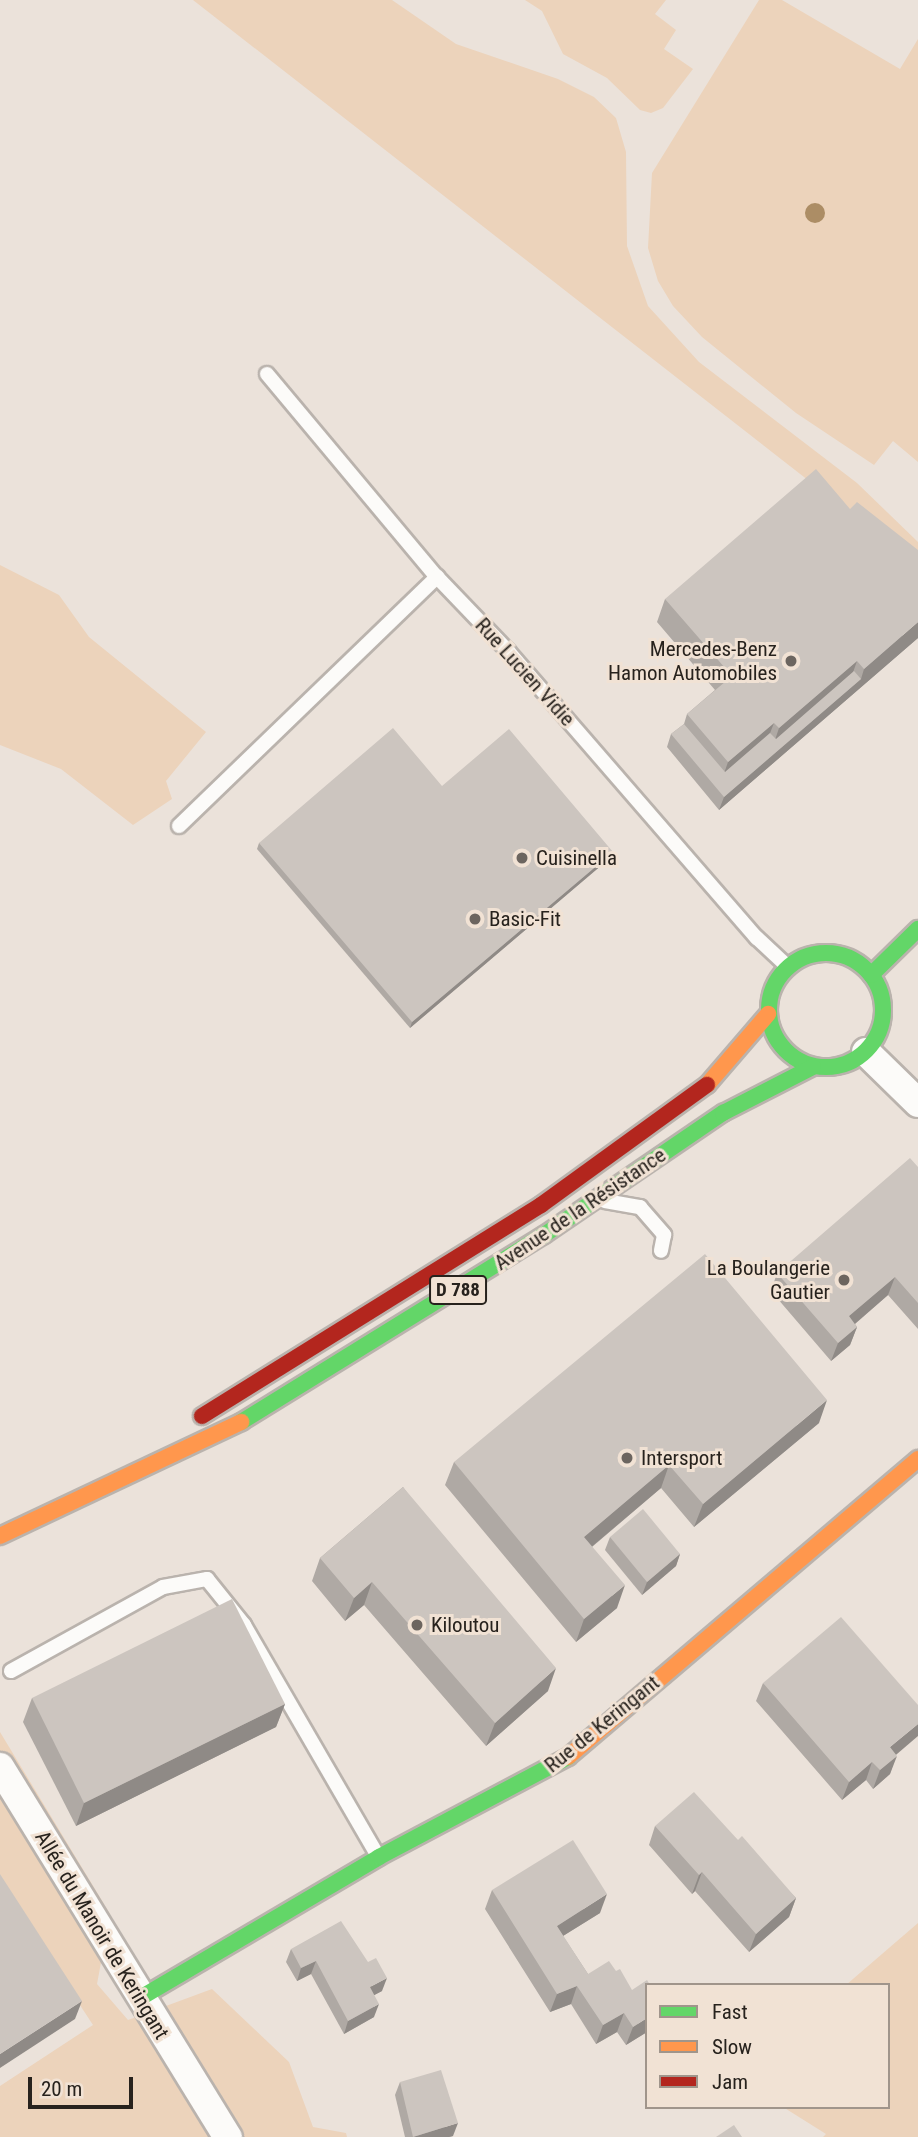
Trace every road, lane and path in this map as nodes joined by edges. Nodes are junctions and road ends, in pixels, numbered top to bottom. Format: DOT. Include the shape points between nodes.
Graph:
graph roads {
  1 [pos="267,374"];
  2 [pos="437,577"];
  3 [pos="179,826"];
  4 [pos="918,929"];
  5 [pos="788,967"];
  6 [pos="871,975"];
  7 [pos="768,1014"];
  8 [pos="866,1052"];
  9 [pos="813,1067"];
  10 [pos="918,1103"];
  11 [pos="597,1200"];
  12 [pos="661,1251"];
  13 [pos="189,1424"];
  14 [pos="165,1438"];
  15 [pos="918,1459"];
  16 [pos="90,1491"];
  17 [pos="0,1536"];
  18 [pos="11,1671"];
  19 [pos="0,1767"];
  20 [pos="379,1857"];
  21 [pos="140,1998"];
  22 [pos="228,2137"];
  1 -- 2 [label="lane, Rue Lucien Vidie"];
  2 -- 3 [label="lane"];
  2 -- 5 [label="lane, Rue Lucien Vidie" via="508,651 757,938"];
  4 -- 6 [label="main road"];
  5 -- 6 [label="main road" via="822,953 849,958"];
  5 -- 7 [label="main road" via="777,980"];
  6 -- 8 [label="main road" via="880,989 882,1023"];
  7 -- 9 [label="main road" via="782,1048"];
  7 -- 13 [label="main road, Avenue de la Résistance / D 788" via="704,1088 541,1205"];
  8 -- 9 [label="main road" via="832,1068"];
  8 -- 10 [label="street"];
  9 -- 11 [label="main road, Avenue de la Résistance / D 788" via="723,1113"];
  11 -- 12 [label="lane" via="640,1207 664,1235"];
  11 -- 16 [label="main road, Avenue de la Résistance / D 788" via="271,1406 174,1457"];
  14 -- 16 [label="main road, Avenue de la Résistance / D 788"];
  15 -- 20 [label="main road, Rue de Keringant" via="559,1765"];
  16 -- 17 [label="main road, Avenue de la Résistance / D 788"];
  18 -- 20 [label="lane" via="163,1587 207,1579 244,1625"];
  19 -- 21 [label="street, Allée du Manoir de Keringant"];
  20 -- 21 [label="main road, Rue de Keringant"];
  21 -- 22 [label="street, Allée du Manoir de Keringant"];
}
